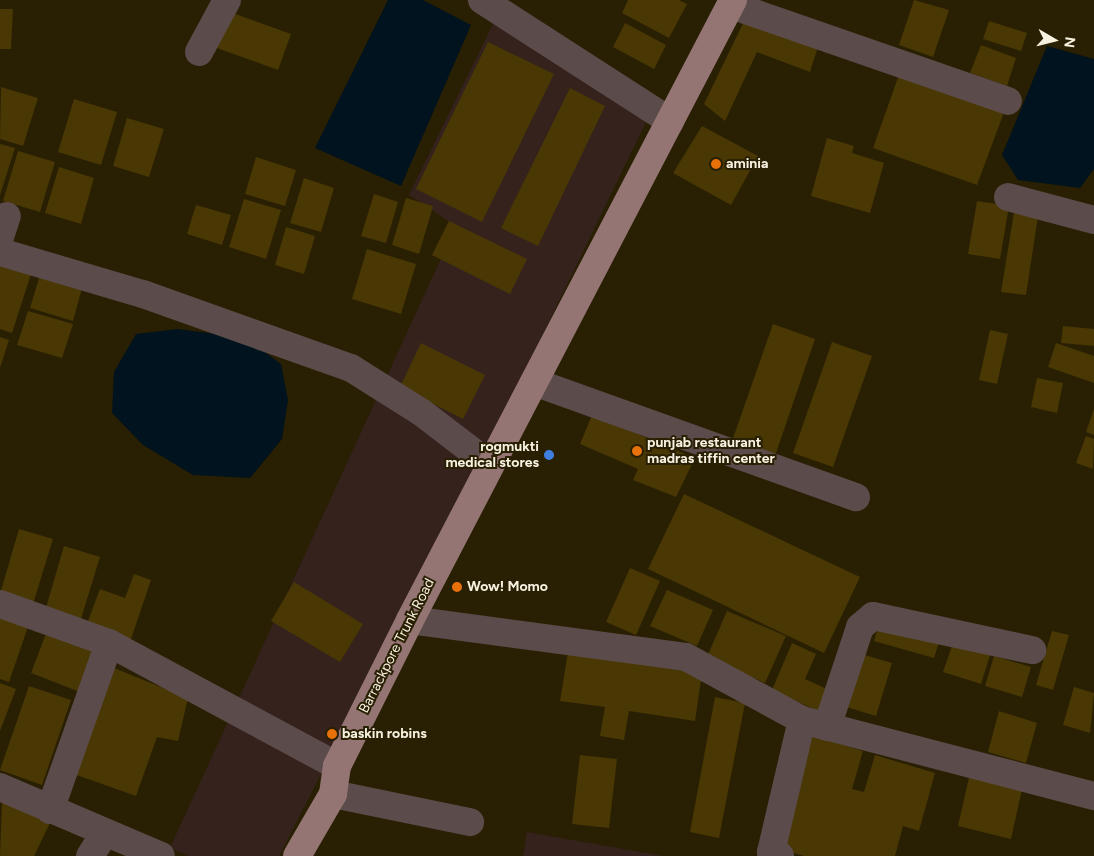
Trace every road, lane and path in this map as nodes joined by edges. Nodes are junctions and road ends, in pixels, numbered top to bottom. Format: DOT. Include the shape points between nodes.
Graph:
graph roads {
  1 [pos="227,0"];
  2 [pos="482,0"];
  3 [pos="732,3"];
  4 [pos="199,52"];
  5 [pos="1008,101"];
  6 [pos="670,121"];
  7 [pos="1008,197"];
  8 [pos="1094,220"];
  9 [pos="0,252"];
  10 [pos="534,382"];
  11 [pos="490,464"];
  12 [pos="856,497"];
  13 [pos="0,604"];
  14 [pos="410,620"];
  15 [pos="108,643"];
  16 [pos="1032,650"];
  17 [pos="802,720"];
  18 [pos="827,727"];
  19 [pos="337,766"];
  20 [pos="0,787"];
  21 [pos="333,794"];
  22 [pos="1094,796"];
  23 [pos="50,810"];
  24 [pos="470,822"];
  25 [pos="100,831"];
  26 [pos="90,856"];
  27 [pos="161,856"];
  28 [pos="297,856"];
  29 [pos="780,856"];
  1 -- 4 [label="street"];
  2 -- 6 [label="street"];
  3 -- 5 [label="street"];
  3 -- 6 [label="main road, Barrackpore Trunk Road"];
  6 -- 10 [label="main road, Barrackpore Trunk Road"];
  7 -- 8 [label="street"];
  9 -- 11 [label="street" via="143,294 352,368 421,412"];
  10 -- 11 [label="main road, Barrackpore Trunk Road"];
  10 -- 12 [label="street"];
  11 -- 14 [label="main road, Barrackpore Trunk Road"];
  13 -- 15 [label="street"];
  14 -- 17 [label="street" via="686,657"];
  14 -- 19 [label="main road, Barrackpore Trunk Road"];
  15 -- 19 [label="street"];
  15 -- 23 [label="street"];
  16 -- 18 [label="street" via="873,616 860,627"];
  17 -- 18 [label="street"];
  17 -- 29 [label="street" via="771,852"];
  18 -- 22 [label="street"];
  19 -- 21 [label="main road, Barrackpore Trunk Road"];
  20 -- 23 [label="street"];
  21 -- 24 [label="street"];
  21 -- 28 [label="main road, Barrackpore Trunk Road"];
  23 -- 25 [label="street"];
  25 -- 26 [label="street" via="101,839"];
  25 -- 27 [label="street"];
}
